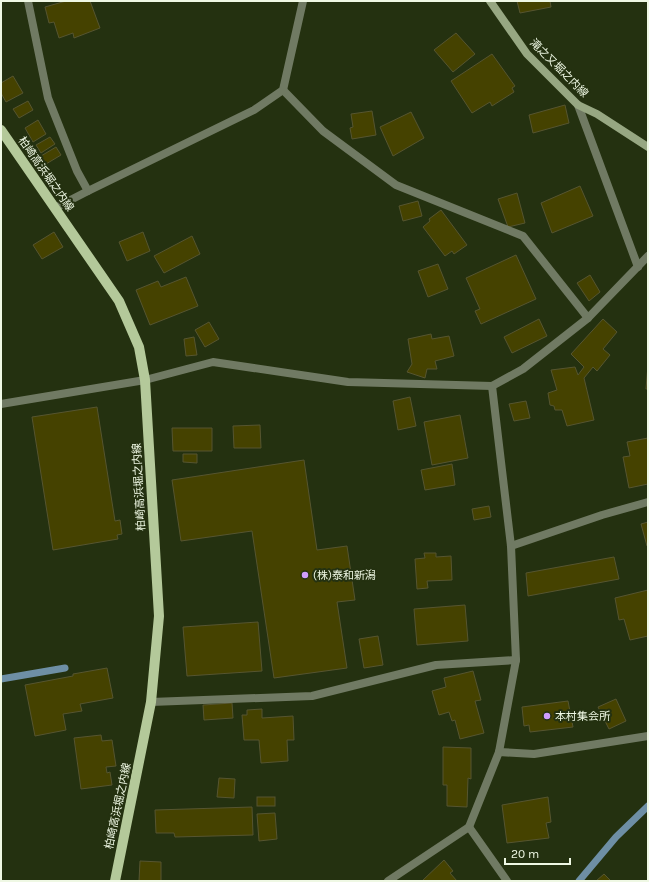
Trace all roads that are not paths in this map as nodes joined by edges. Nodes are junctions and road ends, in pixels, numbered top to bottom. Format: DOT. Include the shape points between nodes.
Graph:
graph roads {
  1 [pos="28,1"];
  2 [pos="303,1"];
  3 [pos="490,1"];
  4 [pos="283,90"];
  5 [pos="578,105"];
  6 [pos="1,130"];
  7 [pos="648,147"];
  8 [pos="88,191"];
  9 [pos="55,208"];
  10 [pos="648,256"];
  11 [pos="638,267"];
  12 [pos="588,318"];
  13 [pos="145,380"];
  14 [pos="492,386"];
  15 [pos="1,404"];
  16 [pos="648,502"];
  17 [pos="511,546"];
  18 [pos="516,660"];
  19 [pos="151,702"];
  20 [pos="648,736"];
  21 [pos="499,752"];
  22 [pos="469,827"];
  23 [pos="115,881"];
  24 [pos="388,881"];
  25 [pos="507,881"];
  1 -- 8 [label="street" via="48,98 77,171"];
  2 -- 4 [label="street"];
  3 -- 5 [label="main road, 滝之又堀之内線" via="527,54"];
  4 -- 8 [label="street" via="254,110"];
  4 -- 12 [label="street" via="323,132 396,185 522,236"];
  5 -- 7 [label="main road, 滝之又堀之内線" via="597,114"];
  5 -- 11 [label="street"];
  6 -- 9 [label="main road, 柏崎高浜堀之内線"];
  8 -- 9 [label="street"];
  9 -- 13 [label="main road, 柏崎高浜堀之内線" via="119,301 139,347"];
  10 -- 11 [label="street"];
  11 -- 12 [label="street"];
  12 -- 14 [label="street" via="524,369"];
  13 -- 14 [label="street" via="213,362 348,382"];
  13 -- 15 [label="street"];
  13 -- 19 [label="main road, 柏崎高浜堀之内線" via="159,616"];
  14 -- 17 [label="street"];
  16 -- 17 [label="street" via="602,514"];
  17 -- 18 [label="street"];
  18 -- 19 [label="street" via="436,665 312,696"];
  18 -- 21 [label="street"];
  19 -- 23 [label="main road, 柏崎高浜堀之内線"];
  20 -- 21 [label="street" via="534,754"];
  21 -- 22 [label="street"];
  22 -- 24 [label="street"];
  22 -- 25 [label="street"];
}
